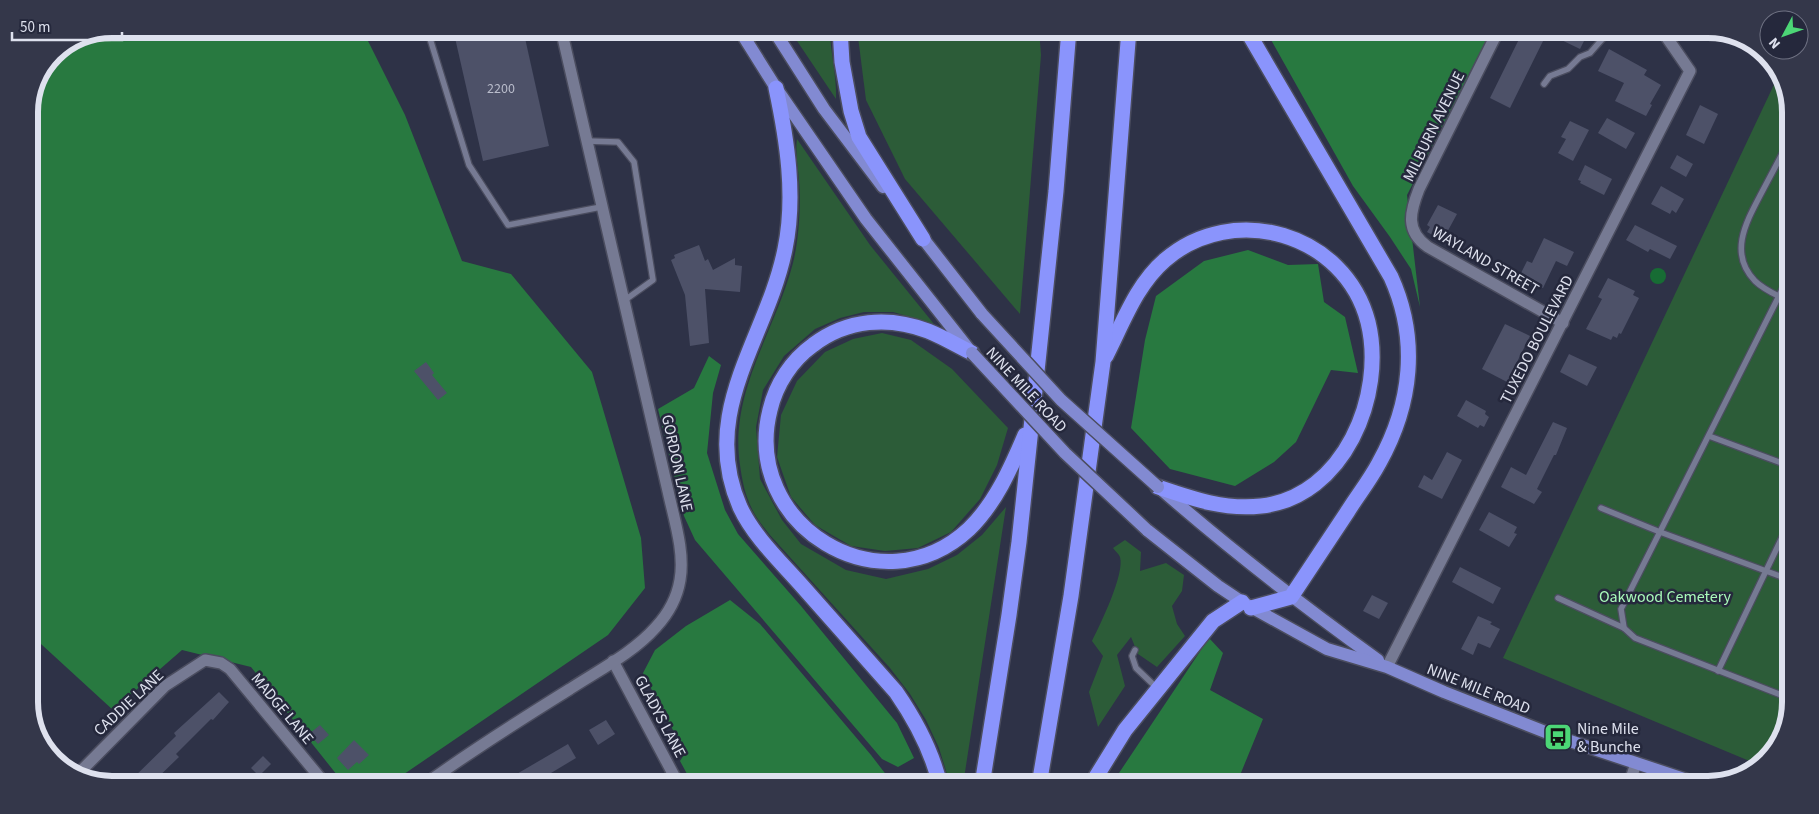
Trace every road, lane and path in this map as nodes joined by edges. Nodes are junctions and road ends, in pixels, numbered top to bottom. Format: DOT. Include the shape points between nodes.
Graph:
graph roads {
  1 [pos="430,38"];
  2 [pos="563,38"];
  3 [pos="745,38"];
  4 [pos="779,38"];
  5 [pos="841,38"];
  6 [pos="1062,38"];
  7 [pos="1069,38"];
  8 [pos="1128,38"];
  9 [pos="1251,38"];
  10 [pos="1495,38"];
  11 [pos="1603,38"];
  12 [pos="1668,38"];
  13 [pos="1067,58"];
  14 [pos="1544,84"];
  15 [pos="776,88"];
  16 [pos="586,141"];
  17 [pos="1781,156"];
  18 [pos="601,207"];
  19 [pos="923,239"];
  20 [pos="1419,240"];
  21 [pos="1781,292"];
  22 [pos="1779,296"];
  23 [pos="625,300"];
  24 [pos="1564,322"];
  25 [pos="972,353"];
  26 [pos="1103,362"];
  27 [pos="1031,420"];
  28 [pos="1709,436"];
  29 [pos="1781,463"];
  30 [pos="1158,487"];
  31 [pos="1601,508"];
  32 [pos="1660,532"];
  33 [pos="1781,540"];
  34 [pos="1766,571"];
  35 [pos="1781,577"];
  36 [pos="1291,597"];
  37 [pos="1558,598"];
  38 [pos="1247,605"];
  39 [pos="1624,628"];
  40 [pos="1135,650"];
  41 [pos="209,661"];
  42 [pos="613,661"];
  43 [pos="1387,667"];
  44 [pos="1718,671"];
  45 [pos="1158,689"];
  46 [pos="1781,695"];
  47 [pos="1636,763"];
  48 [pos="82,770"];
  49 [pos="319,776"];
  50 [pos="437,776"];
  51 [pos="674,776"];
  52 [pos="937,776"];
  53 [pos="983,776"];
  54 [pos="1041,776"];
  55 [pos="1097,776"];
  56 [pos="1632,776"];
  57 [pos="1675,776"];
  1 -- 18 [label="lane" via="468,165 508,225"];
  2 -- 16 [label="street, GORDON LANE"];
  3 -- 15 [label="main road, NINE MILE ROAD"];
  4 -- 19 [label="main road, NINE MILE ROAD" via="824,109"];
  5 -- 19 [label="highway" via="850,111 859,137"];
  6 -- 13 [label="highway"];
  7 -- 13 [label="highway"];
  8 -- 26 [label="highway"];
  9 -- 36 [label="highway" via="1391,277 1404,313 1409,347 1402,410 1379,462"];
  10 -- 20 [label="street, MILBURN AVENUE" via="1416,197 1411,214 1414,234"];
  11 -- 14 [label="lane" via="1590,53 1580,57 1568,69 1550,76"];
  12 -- 24 [label="street, TUXEDO BOULEVARD" via="1690,71"];
  13 -- 27 [label="highway"];
  15 -- 25 [label="main road, NINE MILE ROAD" via="866,219"];
  15 -- 52 [label="highway" via="789,174 787,238 776,284 736,386 728,417 727,451 732,484 740,507 762,540 907,707 928,748"];
  16 -- 18 [label="street, GORDON LANE"];
  16 -- 23 [label="lane" via="618,142 634,162 653,280"];
  17 -- 22 [label="lane" via="1744,226 1741,245 1748,272 1765,289"];
  18 -- 23 [label="street, GORDON LANE"];
  19 -- 30 [label="main road, NINE MILE ROAD, bridge" via="982,314 1060,400"];
  20 -- 24 [label="street, WAYLAND STREET"];
  21 -- 22 [label="lane"];
  22 -- 28 [label="lane"];
  23 -- 42 [label="street, GORDON LANE" via="668,491 681,567 675,597 664,617 638,644"];
  24 -- 43 [label="street, TUXEDO BOULEVARD"];
  25 -- 27 [label="highway" via="915,327 874,322 837,331 799,357 778,387 767,419 766,437 775,485 796,521 832,548 862,559 906,560 934,551 968,530 994,497"];
  25 -- 38 [label="main road, NINE MILE ROAD, bridge" via="1065,453 1147,530"];
  26 -- 30 [label="highway" via="1137,294 1157,267 1192,242 1224,232 1265,230 1298,240 1330,261 1361,303 1372,345 1372,370 1355,433 1327,473 1302,492 1263,506 1222,506"];
  26 -- 54 [label="highway" via="1071,596"];
  27 -- 53 [label="highway" via="1010,615"];
  28 -- 29 [label="lane"];
  28 -- 32 [label="lane"];
  30 -- 36 [label="main road, NINE MILE ROAD"];
  31 -- 32 [label="lane"];
  32 -- 34 [label="lane"];
  32 -- 39 [label="lane" via="1621,609"];
  33 -- 34 [label="lane"];
  34 -- 35 [label="lane"];
  34 -- 44 [label="lane"];
  36 -- 38 [label="highway"];
  36 -- 43 [label="main road, NINE MILE ROAD"];
  37 -- 39 [label="lane"];
  38 -- 43 [label="main road, NINE MILE ROAD" via="1327,649"];
  38 -- 45 [label="highway" via="1213,621"];
  39 -- 44 [label="lane" via="1635,638"];
  40 -- 45 [label="lane" via="1132,656 1136,668"];
  41 -- 48 [label="street, CADDIE LANE" via="205,660 165,686"];
  41 -- 49 [label="street, MADGE LANE" via="230,669"];
  42 -- 50 [label="street, GORDON LANE"];
  42 -- 51 [label="street, GLADYS LANE"];
  43 -- 47 [label="main road, NINE MILE ROAD" via="1492,712"];
  44 -- 46 [label="lane"];
  45 -- 55 [label="highway" via="1126,730"];
  47 -- 56 [label="street"];
  47 -- 57 [label="main road, NINE MILE ROAD"];
}
